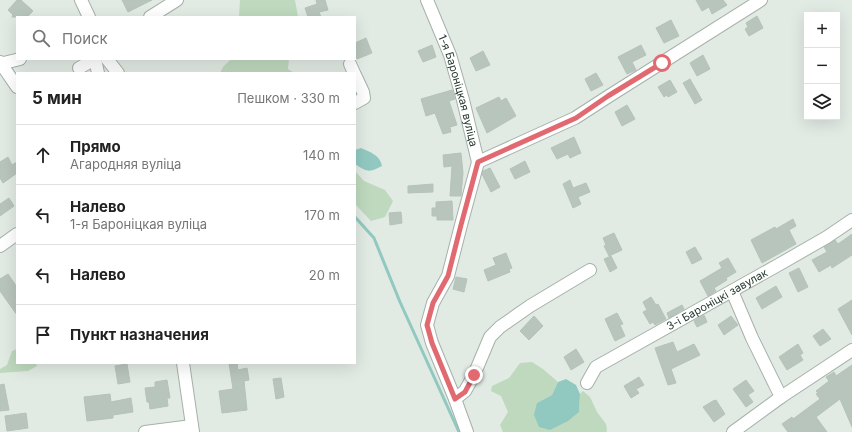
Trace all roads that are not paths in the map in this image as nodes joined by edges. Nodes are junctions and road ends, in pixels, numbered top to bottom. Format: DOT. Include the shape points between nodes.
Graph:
graph roads {
  1 [pos="81,0"];
  2 [pos="177,0"];
  3 [pos="427,0"];
  4 [pos="761,0"];
  5 [pos="89,16"];
  6 [pos="152,16"];
  7 [pos="16,60"];
  8 [pos="93,60"];
  9 [pos="95,60"];
  10 [pos="108,60"];
  11 [pos="0,63"];
  12 [pos="79,68"];
  13 [pos="98,72"];
  14 [pos="117,72"];
  15 [pos="356,77"];
  16 [pos="16,86"];
  17 [pos="356,102"];
  18 [pos="478,162"];
  19 [pos="852,220"];
  20 [pos="16,235"];
  21 [pos="0,246"];
  22 [pos="590,270"];
  23 [pos="732,291"];
  24 [pos="852,350"];
  25 [pos="183,364"];
  26 [pos="587,383"];
  27 [pos="781,397"];
  28 [pos="455,399"];
  29 [pos="193,429"];
  30 [pos="145,432"];
  31 [pos="467,432"];
  32 [pos="733,432"];
  1 -- 5 [label="street"];
  2 -- 6 [label="street"];
  3 -- 18 [label="street, 1-я Бароніцкая вуліца" via="450,55"];
  4 -- 18 [label="street" via="576,118"];
  7 -- 11 [label="street"];
  8 -- 12 [label="street"];
  9 -- 13 [label="street"];
  10 -- 14 [label="street"];
  11 -- 16 [label="street"];
  15 -- 17 [label="street" via="364,98"];
  18 -- 28 [label="street, 1-я Бароніцкая вуліца" via="448,276 433,303 427,325"];
  19 -- 23 [label="street, 3-і Бароніцкі завулак"];
  20 -- 21 [label="street"];
  22 -- 28 [label="street" via="500,327 490,337 465,392"];
  23 -- 26 [label="street, 3-і Бароніцкі завулак" via="596,367"];
  23 -- 27 [label="street"];
  24 -- 27 [label="street"];
  25 -- 29 [label="street"];
  27 -- 32 [label="street"];
  28 -- 31 [label="street, 1-я Бароніцкая вуліца"];
  29 -- 30 [label="street"];
}
